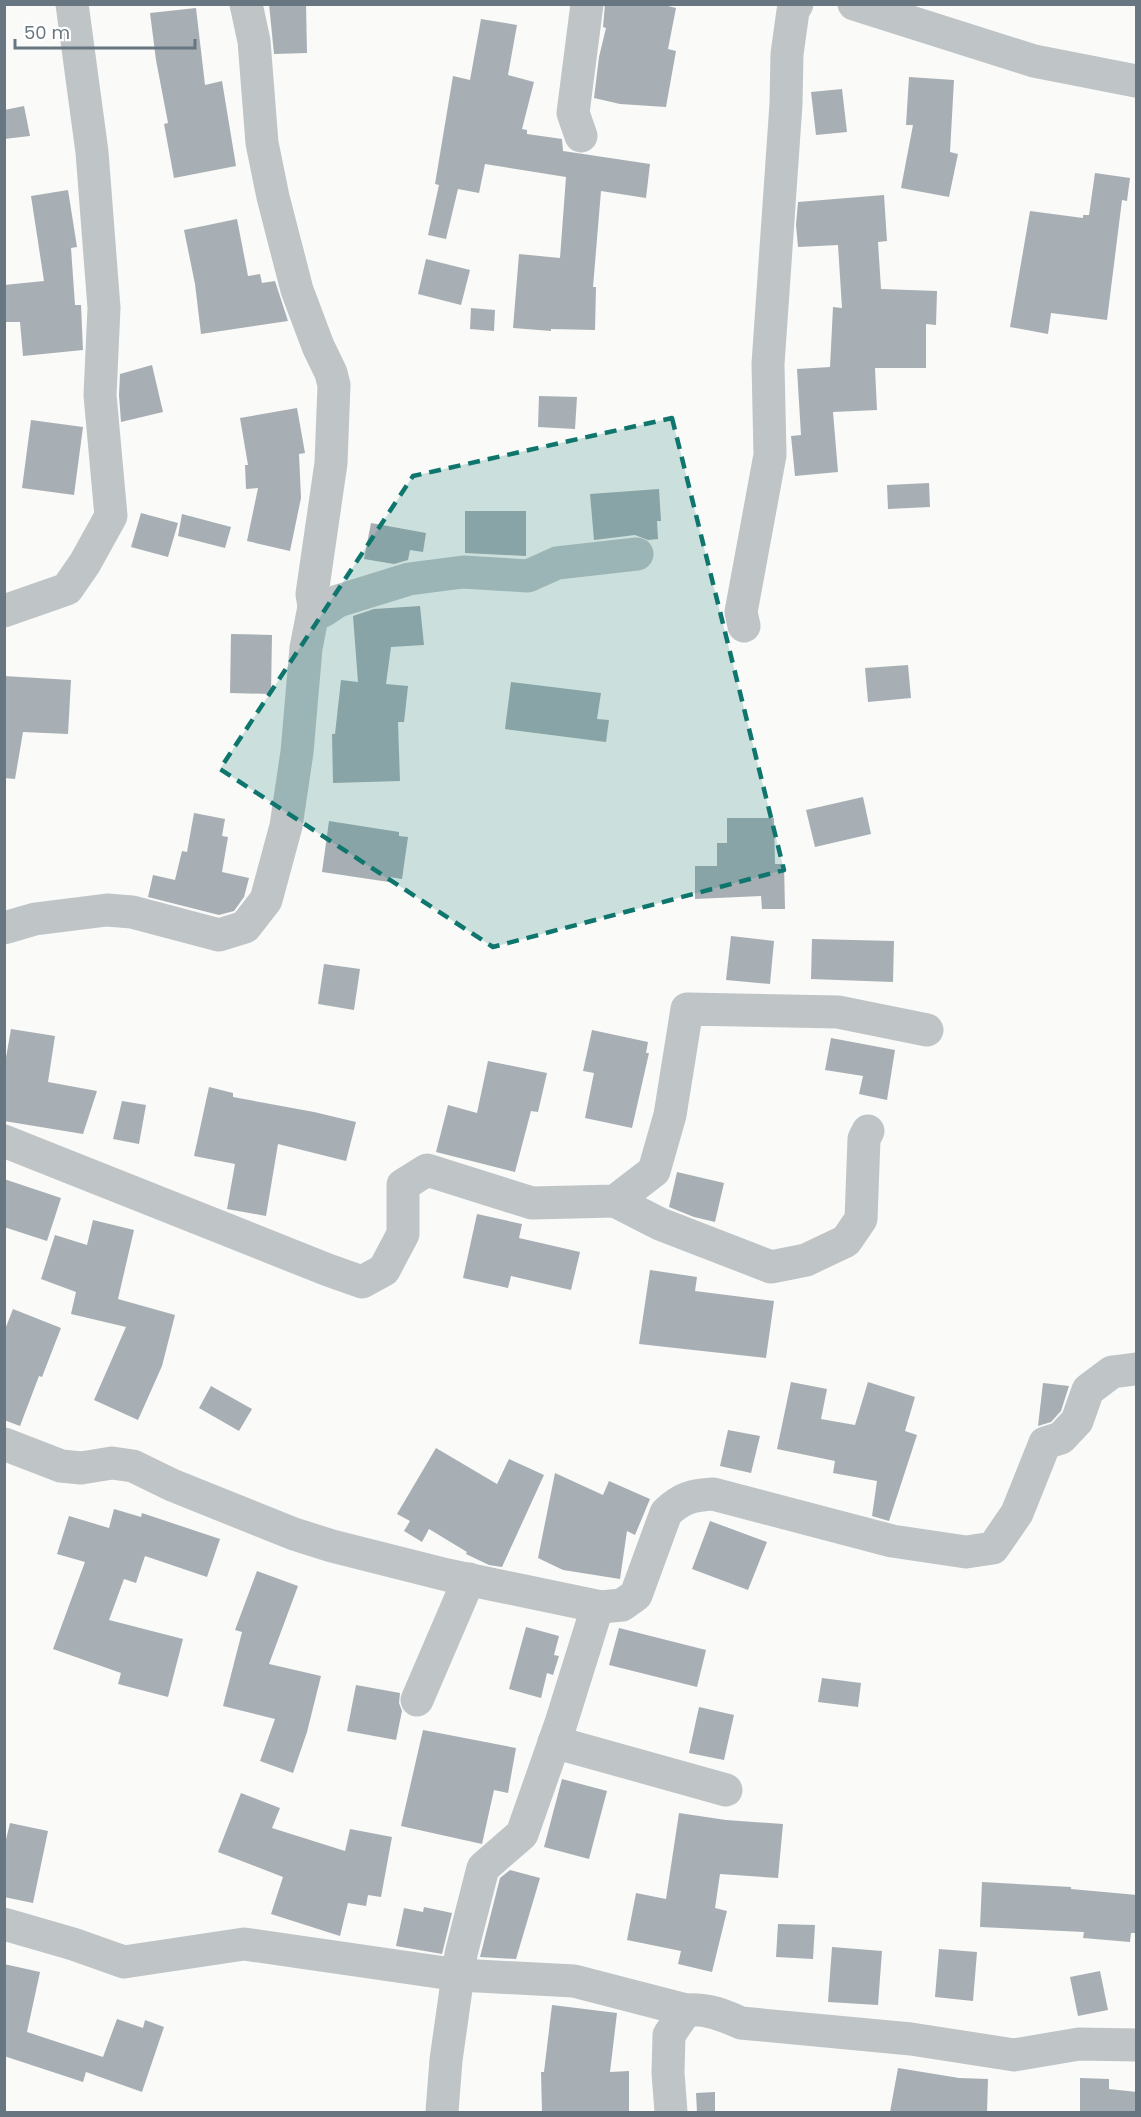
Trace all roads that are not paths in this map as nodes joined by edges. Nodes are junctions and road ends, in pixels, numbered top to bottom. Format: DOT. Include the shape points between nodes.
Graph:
graph roads {
  1 [pos="72,4"];
  2 [pos="246,4"];
  3 [pos="587,4"];
  4 [pos="796,4"];
  5 [pos="854,4"];
  6 [pos="1137,81"];
  7 [pos="581,136"];
  8 [pos="637,554"];
  9 [pos="314,607"];
  10 [pos="4,611"];
  11 [pos="744,626"];
  12 [pos="4,928"];
  13 [pos="927,1030"];
  14 [pos="868,1131"];
  15 [pos="4,1141"];
  16 [pos="615,1201"];
  17 [pos="1137,1369"];
  18 [pos="4,1444"];
  19 [pos="469,1579"];
  20 [pos="597,1608"];
  21 [pos="417,1701"];
  22 [pos="554,1742"];
  23 [pos="726,1790"];
  24 [pos="4,1924"];
  25 [pos="459,1975"];
  26 [pos="686,2010"];
  27 [pos="1137,2045"];
  28 [pos="442,2112"];
  29 [pos="671,2112"];
  1 -- 10 [label="street" via="92,152 103,286 99,395 111,516 67,589"];
  2 -- 9 [label="street" via="254,41 262,143 273,197 297,290 334,385 331,463 312,594"];
  3 -- 7 [label="street" via="573,113"];
  4 -- 11 [label="street" via="786,54 768,364 770,455 741,612"];
  5 -- 6 [label="street" via="1034,61"];
  8 -- 9 [label="street" via="557,563 528,576 463,572 409,579 338,601 323,611"];
  9 -- 12 [label="street" via="286,826 266,900 245,927 219,935 132,912 106,910 34,919"];
  13 -- 16 [label="street" via="838,1012 687,1009 670,1115 654,1170"];
  14 -- 16 [label="street" via="864,1139 861,1219 846,1241 806,1260 771,1267 660,1224"];
  15 -- 16 [label="street" via="362,1282 384,1270 403,1234 403,1185 427,1170 532,1203"];
  17 -- 20 [label="street" via="1112,1372 1088,1390 1077,1421 1061,1438 1045,1443 1017,1513 993,1548 966,1552 892,1541 713,1494 692,1495 666,1513 636,1595 622,1605"];
  18 -- 19 [label="street" via="61,1466 133,1466 294,1534"];
  19 -- 20 [label="street"];
  19 -- 21 [label="street"];
  20 -- 22 [label="street"];
  22 -- 23 [label="street"];
  22 -- 25 [label="street" via="522,1834 483,1868"];
  24 -- 25 [label="street" via="124,1962 244,1944"];
  25 -- 26 [label="street" via="574,1981"];
  25 -- 28 [label="street"];
  26 -- 27 [label="street" via="719,2014 741,2023 911,2039 1014,2055 1079,2044"];
  26 -- 29 [label="street" via="669,2035"];
}
